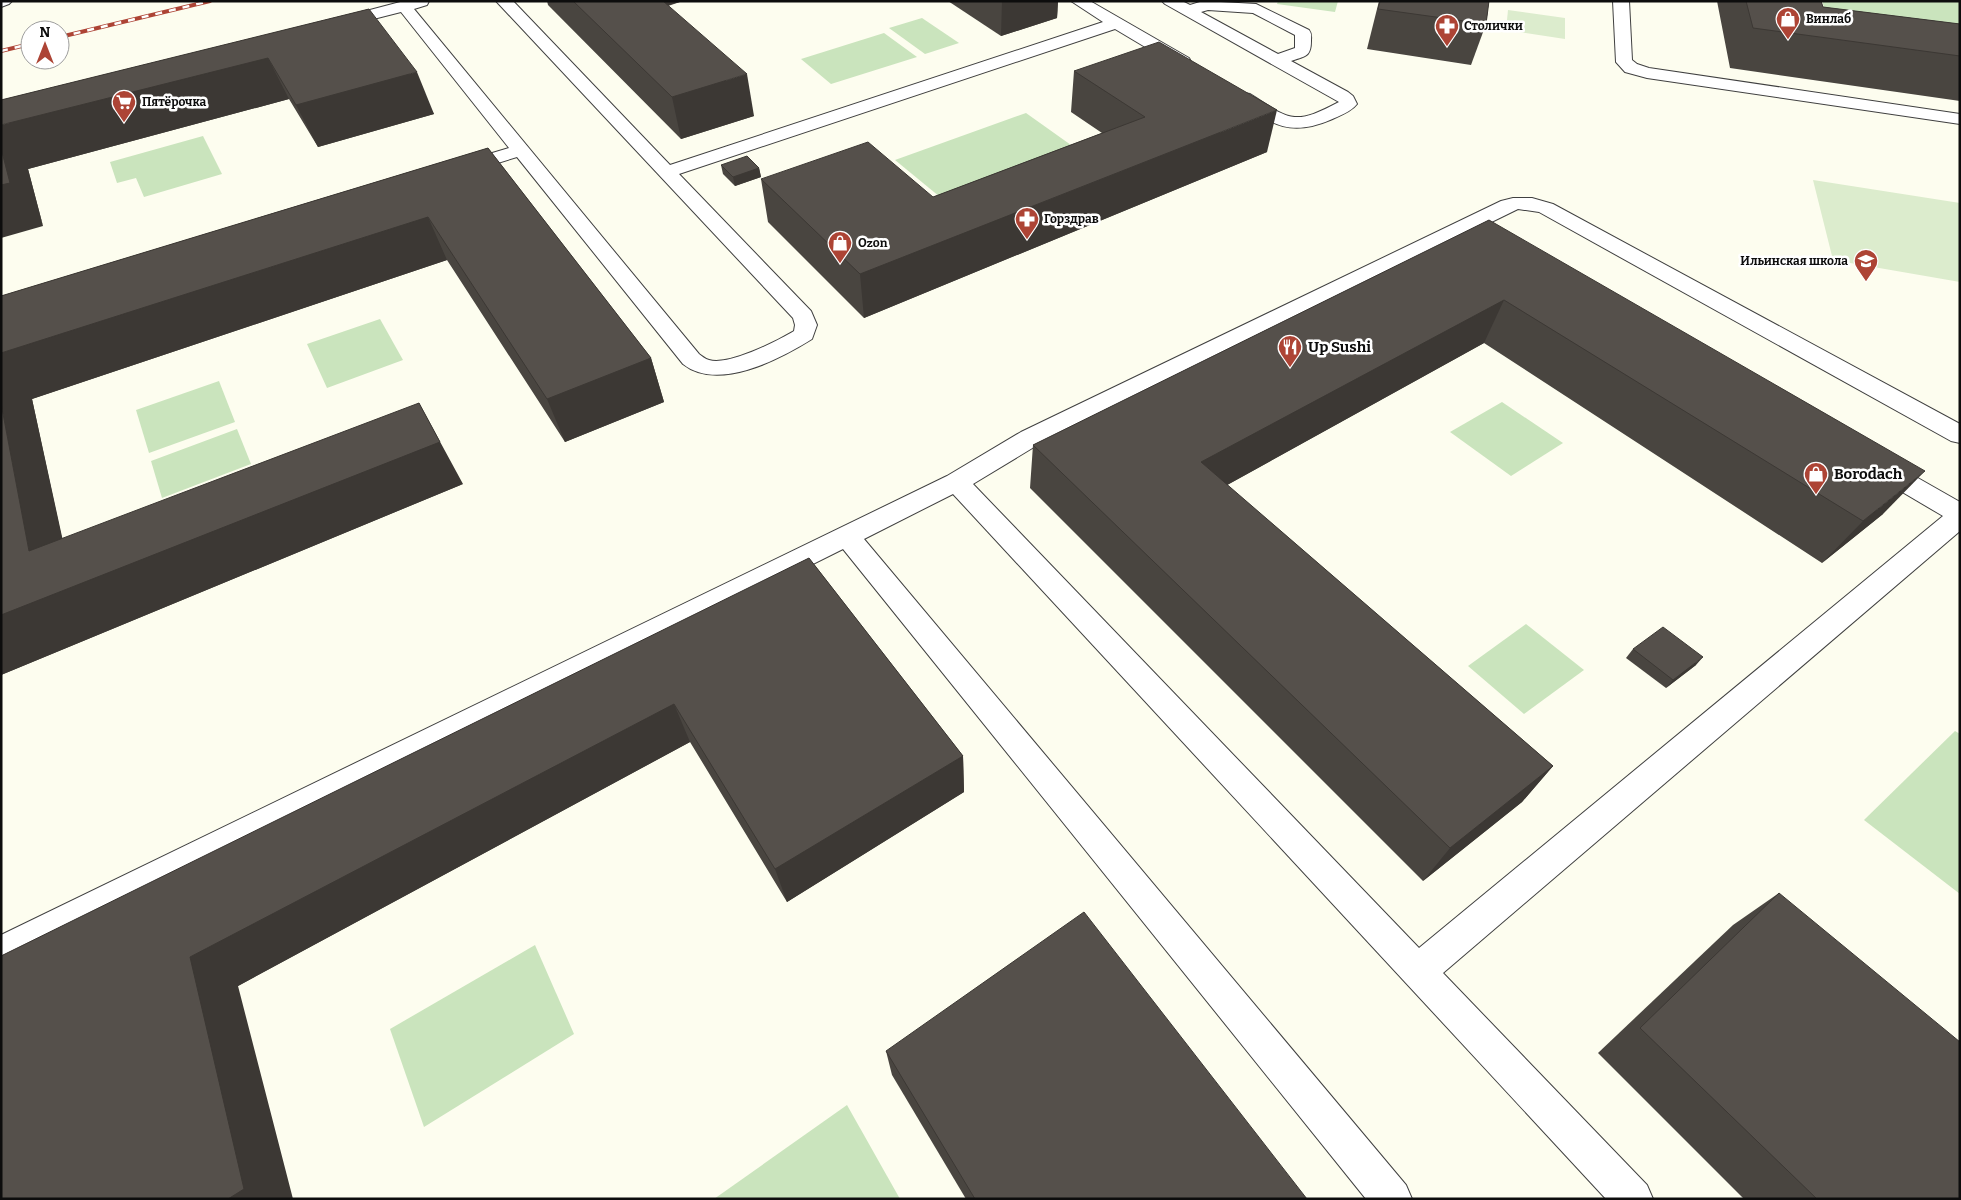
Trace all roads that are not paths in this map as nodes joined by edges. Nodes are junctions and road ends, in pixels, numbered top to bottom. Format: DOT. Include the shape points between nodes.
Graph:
graph roads {
  1 [pos="424,1"];
  2 [pos="504,1"];
  3 [pos="1079,1"];
  4 [pos="1170,1"];
  5 [pos="1621,1"];
  6 [pos="404,6"];
  7 [pos="1188,11"];
  8 [pos="1116,23"];
  9 [pos="318,28"];
  10 [pos="1277,60"];
  11 [pos="1198,71"];
  12 [pos="1230,90"];
  13 [pos="1960,119"];
  14 [pos="521,150"];
  15 [pos="666,172"];
  16 [pos="445,173"];
  17 [pos="1466,225"];
  18 [pos="1492,240"];
  19 [pos="1960,435"];
  20 [pos="1858,455"];
  21 [pos="956,482"];
  22 [pos="1960,515"];
  23 [pos="848,536"];
  24 [pos="1,953"];
  25 [pos="1418,971"];
  26 [pos="1392,1199"];
  27 [pos="1633,1199"];
  1 -- 6 [label="street"];
  2 -- 15 [label="street"];
  3 -- 8 [label="street"];
  4 -- 7 [label="street"];
  5 -- 13 [label="street" via="1624,62 1630,68"];
  6 -- 9 [label="street"];
  6 -- 14 [label="street"];
  7 -- 10 [label="street"];
  7 -- 10 [label="street" via="1207,5 1256,8 1303,33 1303,51"];
  8 -- 11 [label="street"];
  8 -- 15 [label="street"];
  10 -- 12 [label="street" via="1342,96 1348,104 1308,121 1293,123 1279,119"];
  14 -- 15 [label="street" via="698,365 715,368 737,365 804,334 803,316"];
  14 -- 16 [label="street"];
  17 -- 18 [label="street"];
  17 -- 19 [label="street" via="1520,202 1546,208"];
  17 -- 21 [label="street" via="1030,438"];
  20 -- 22 [label="street"];
  21 -- 23 [label="street"];
  21 -- 25 [label="street"];
  22 -- 25 [label="street"];
  23 -- 24 [label="street"];
  23 -- 26 [label="street"];
  25 -- 27 [label="street"];
}
